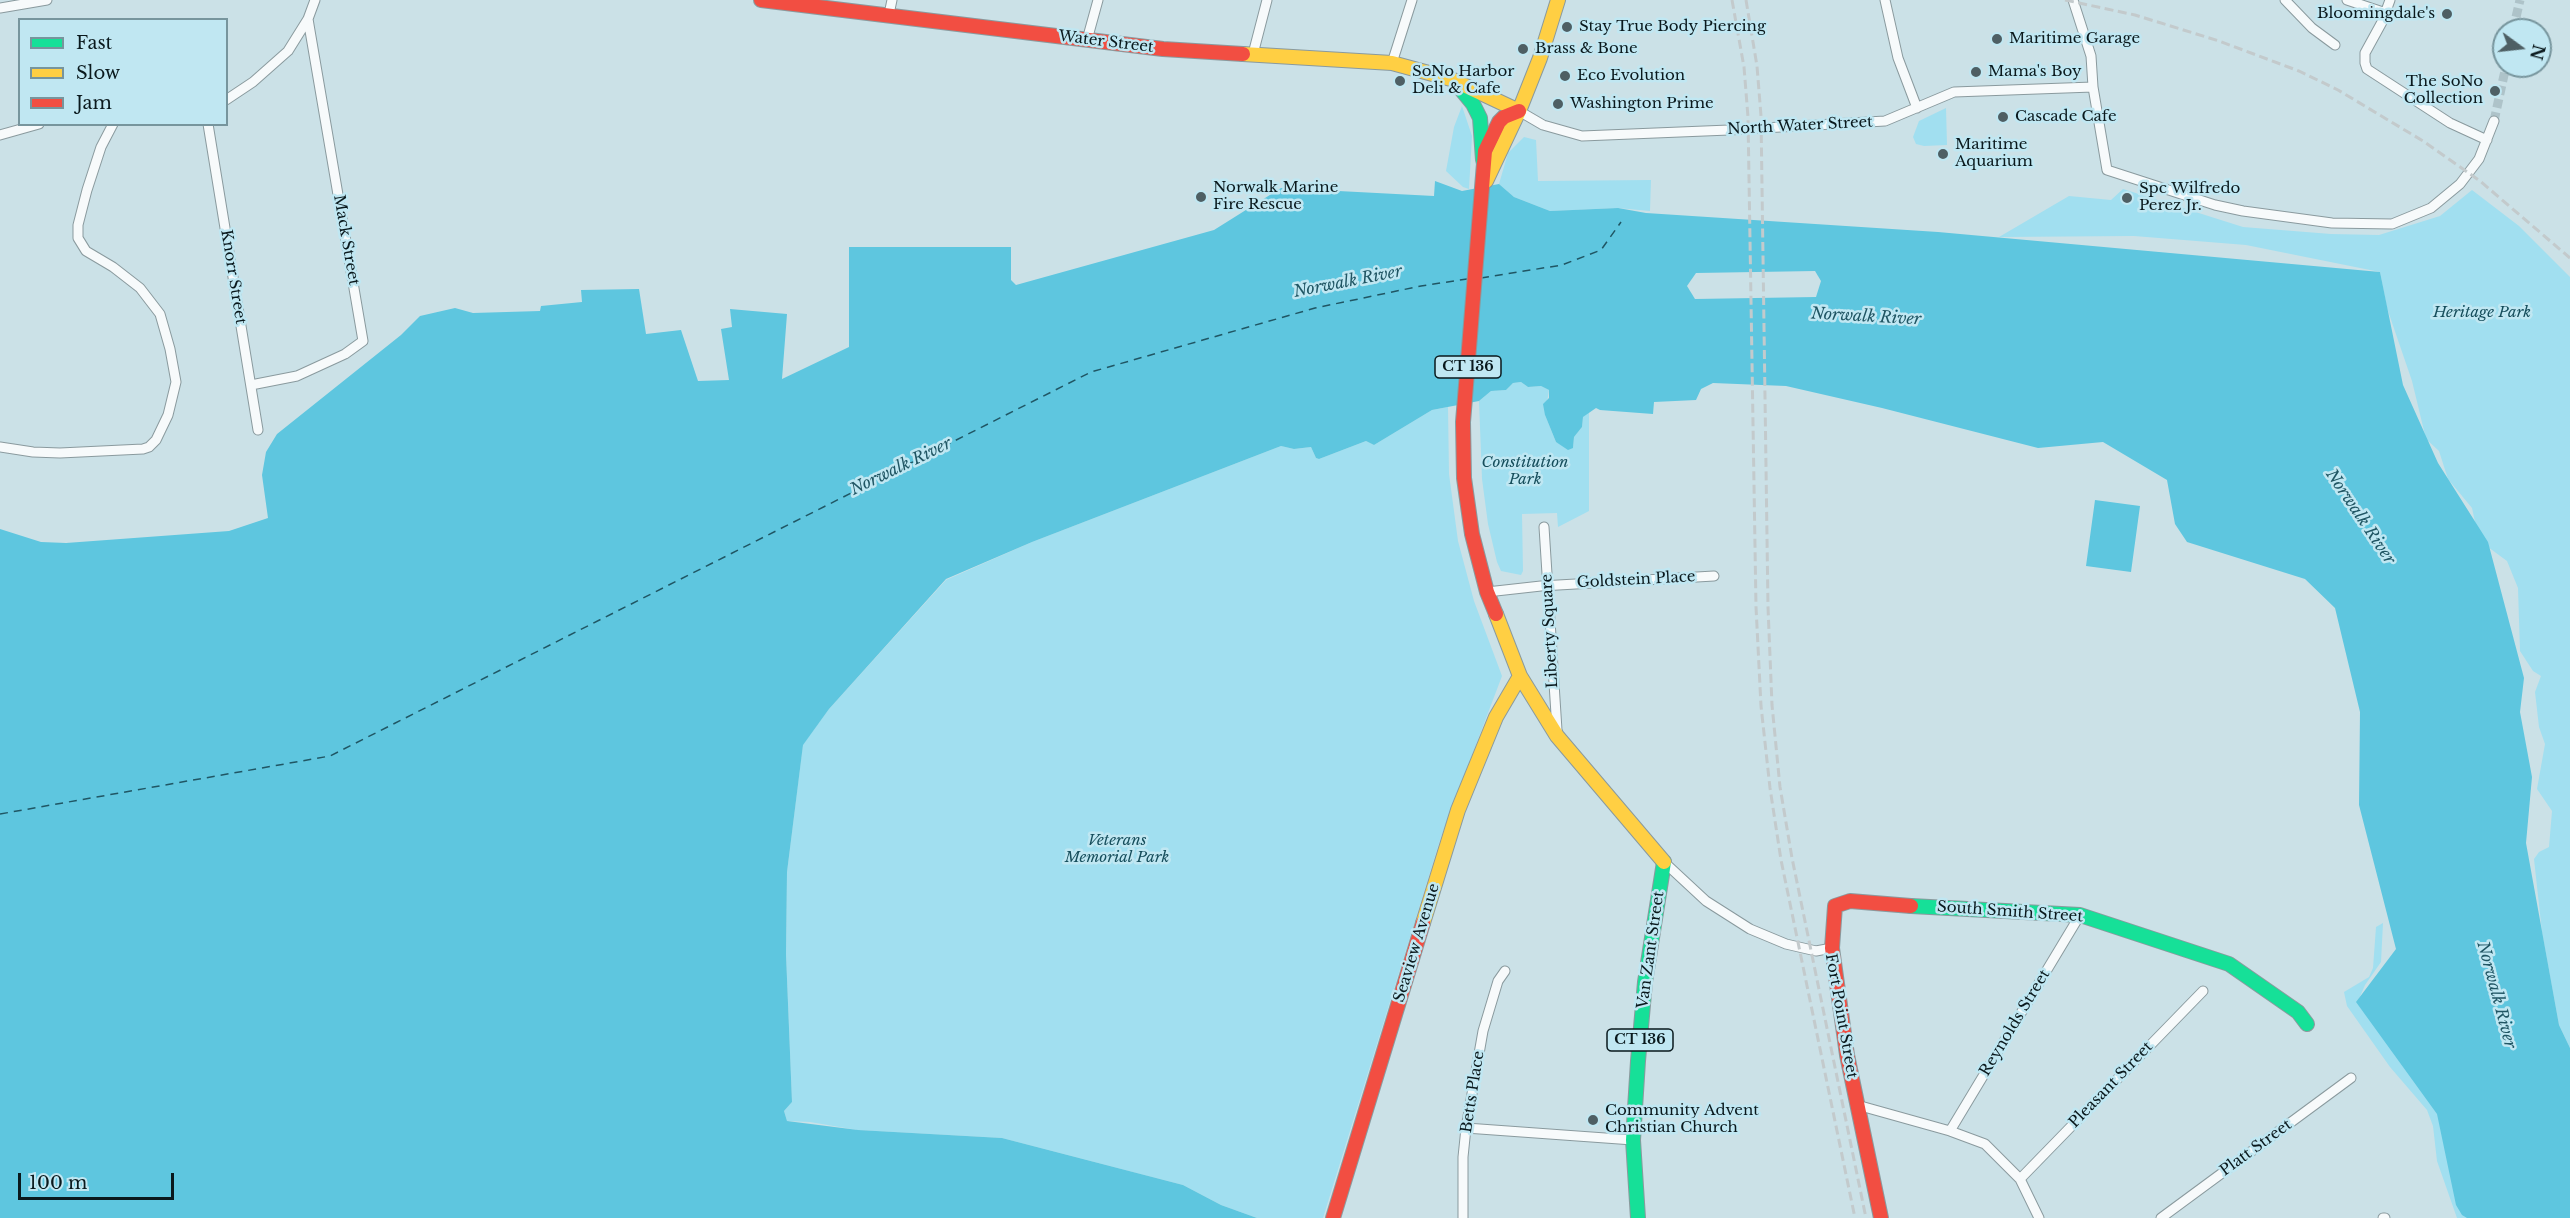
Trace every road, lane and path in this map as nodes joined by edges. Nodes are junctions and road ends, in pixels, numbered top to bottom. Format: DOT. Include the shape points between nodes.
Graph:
graph roads {
  1 [pos="47,0"];
  2 [pos="315,0"];
  3 [pos="761,0"];
  4 [pos="892,0"];
  5 [pos="1098,0"];
  6 [pos="1267,0"];
  7 [pos="1412,0"];
  8 [pos="1558,0"];
  9 [pos="1885,0"];
  10 [pos="2073,0"];
  11 [pos="2347,0"];
  12 [pos="2390,0"];
  13 [pos="2290,2"];
  14 [pos="0,8"];
  15 [pos="2386,13"];
  16 [pos="889,14"];
  17 [pos="308,19"];
  18 [pos="1087,40"];
  19 [pos="2335,45"];
  20 [pos="1253,54"];
  21 [pos="1392,63"];
  22 [pos="1451,79"];
  23 [pos="2093,87"];
  24 [pos="228,99"];
  25 [pos="1917,108"];
  26 [pos="1519,111"];
  27 [pos="2494,122"];
  28 [pos="32,126"];
  29 [pos="112,126"];
  30 [pos="208,126"];
  31 [pos="0,135"];
  32 [pos="2487,140"];
  33 [pos="1483,168"];
  34 [pos="1483,187"];
  35 [pos="251,385"];
  36 [pos="258,430"];
  37 [pos="0,447"];
  38 [pos="1544,527"];
  39 [pos="1714,576"];
  40 [pos="1548,585"];
  41 [pos="1487,592"];
  42 [pos="1520,676"];
  43 [pos="1557,736"];
  44 [pos="1664,862"];
  45 [pos="2080,915"];
  46 [pos="1832,948"];
  47 [pos="1505,971"];
  48 [pos="2203,991"];
  49 [pos="2307,1024"];
  50 [pos="2351,1078"];
  51 [pos="1857,1105"];
  52 [pos="1466,1128"];
  53 [pos="1950,1131"];
  54 [pos="1633,1140"];
  55 [pos="2020,1179"];
  56 [pos="1336,1218"];
  57 [pos="1463,1218"];
  58 [pos="1638,1218"];
  59 [pos="1881,1218"];
  60 [pos="2038,1218"];
  61 [pos="2161,1218"];
  1 -- 14 [label="street"];
  2 -- 17 [label="street"];
  3 -- 16 [label="main road, Water Street"];
  4 -- 16 [label="street"];
  5 -- 18 [label="street"];
  6 -- 20 [label="street"];
  7 -- 21 [label="street"];
  8 -- 26 [label="main road"];
  9 -- 25 [label="street" via="1898,58"];
  10 -- 23 [label="street" via="2091,57"];
  11 -- 15 [label="street"];
  12 -- 15 [label="street"];
  13 -- 19 [label="street" via="2312,28"];
  15 -- 32 [label="street" via="2365,53 2367,69 2450,123"];
  16 -- 18 [label="main road, Water Street"];
  17 -- 24 [label="street" via="288,51"];
  17 -- 35 [label="street, Mack Street" via="363,341 345,354 297,376"];
  18 -- 20 [label="main road, Water Street"];
  20 -- 21 [label="main road, Water Street"];
  21 -- 22 [label="main road, Water Street"];
  22 -- 26 [label="main road, Water Street"];
  22 -- 33 [label="main road, CT 136" via="1480,118"];
  23 -- 25 [label="street, North Water Street" via="1954,92"];
  23 -- 32 [label="street" via="2107,170 2215,205 2268,215 2374,225 2409,219 2431,208 2460,184 2479,159"];
  25 -- 26 [label="street, North Water Street" via="1885,121 1582,136 1543,125"];
  26 -- 33 [label="main road" via="1504,117 1495,128"];
  26 -- 34 [label="main road, CT 136"];
  27 -- 32 [label="street"];
  28 -- 31 [label="street"];
  29 -- 37 [label="street" via="87,190 78,238 86,251 140,288 160,314 176,382 168,415 156,440 143,449 60,453"];
  30 -- 35 [label="street, Knorr Street"];
  33 -- 34 [label="main road, CT 136"];
  34 -- 41 [label="main road, CT 136" via="1463,422 1464,478 1472,534"];
  35 -- 36 [label="street, Knorr Street"];
  38 -- 40 [label="street, Liberty Square"];
  39 -- 40 [label="street, Goldstein Place"];
  40 -- 41 [label="street, Goldstein Place"];
  40 -- 43 [label="street, Liberty Square"];
  41 -- 42 [label="main road, CT 136"];
  42 -- 43 [label="main road, Fort Point Street / CT 136"];
  42 -- 56 [label="main road, Seaview Avenue" via="1496,717 1458,810"];
  43 -- 44 [label="main road, Fort Point Street / CT 136"];
  44 -- 46 [label="street, Fort Point Street" via="1706,901 1750,929 1816,951"];
  44 -- 54 [label="main road, Van Zant Street / CT 136" via="1645,982"];
  45 -- 46 [label="main road, South Smith Street" via="1850,901 1835,906"];
  45 -- 49 [label="main road, South Smith Street" via="2229,964 2298,1012"];
  45 -- 53 [label="street, Reynolds Street"];
  46 -- 51 [label="main road, Fort Point Street"];
  47 -- 52 [label="street, Betts Place" via="1498,981 1483,1031"];
  48 -- 55 [label="street, Pleasant Street"];
  50 -- 61 [label="street, Platt Street"];
  51 -- 53 [label="street"];
  51 -- 59 [label="main road, Fort Point Street"];
  52 -- 54 [label="street"];
  52 -- 57 [label="street, Betts Place"];
  53 -- 55 [label="street" via="1985,1144"];
  54 -- 58 [label="main road, Van Zant Street / CT 136"];
  55 -- 60 [label="street"];
}
